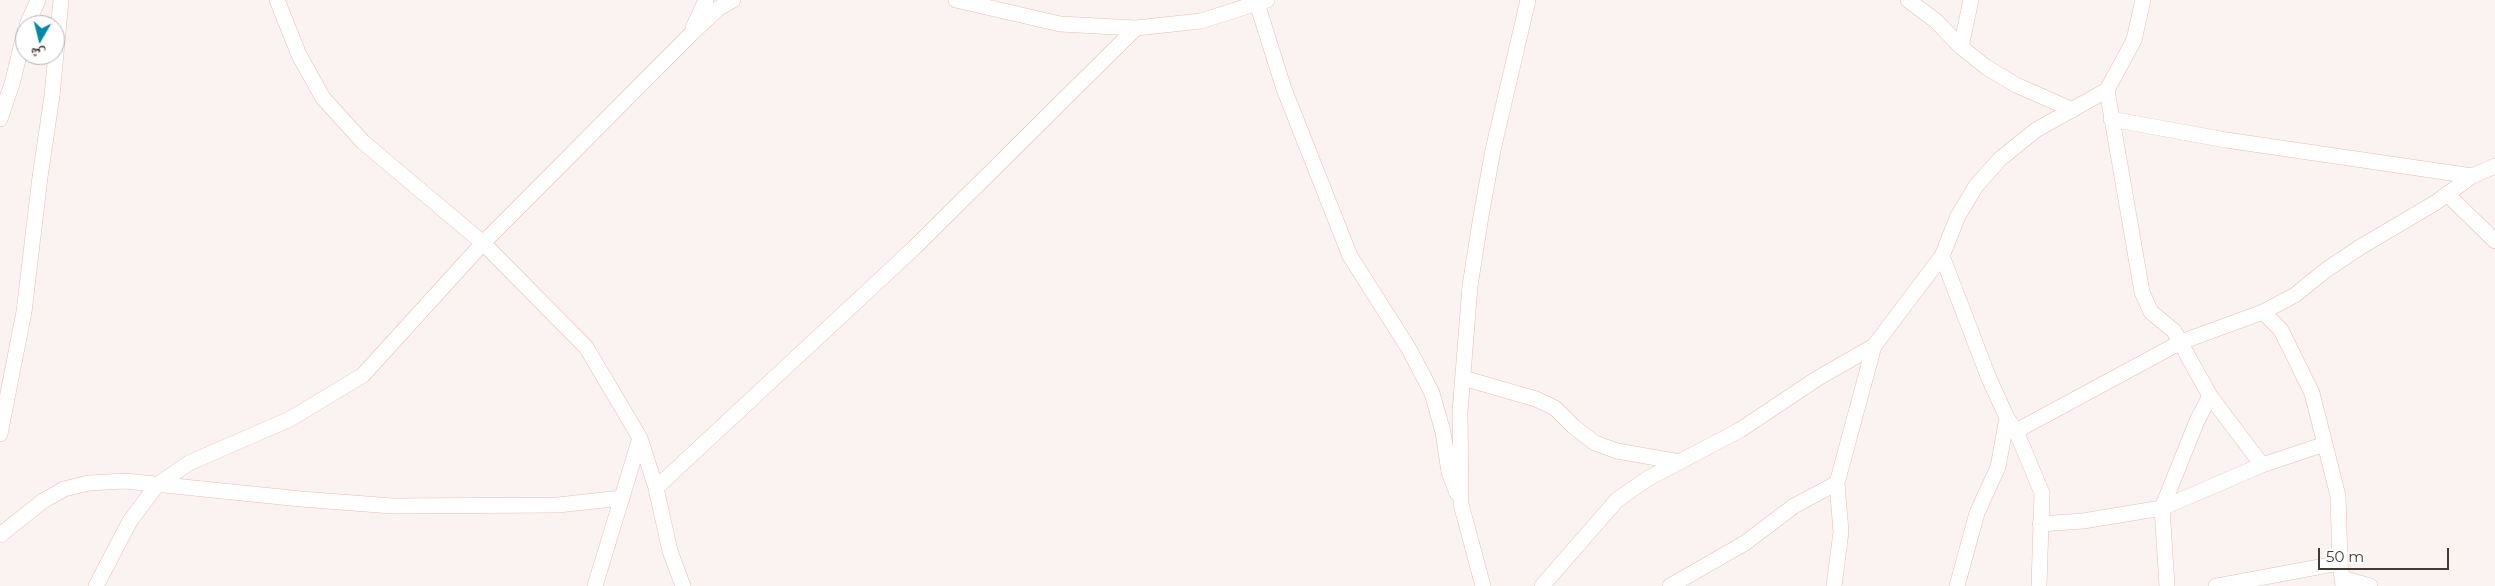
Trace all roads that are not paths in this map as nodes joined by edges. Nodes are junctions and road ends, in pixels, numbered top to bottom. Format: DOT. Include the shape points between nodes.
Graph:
graph roads {
  1 [pos="38,0"];
  2 [pos="61,0"];
  3 [pos="277,0"];
  4 [pos="706,0"];
  5 [pos="733,0"];
  6 [pos="956,0"];
  7 [pos="1528,0"];
  8 [pos="1908,0"];
  9 [pos="1970,0"];
  10 [pos="2143,0"];
  11 [pos="1260,1"];
  12 [pos="31,15"];
  13 [pos="1136,28"];
  14 [pos="691,34"];
  15 [pos="1961,46"];
  16 [pos="17,65"];
  17 [pos="2107,90"];
  18 [pos="2073,110"];
  19 [pos="0,119"];
  20 [pos="2112,119"];
  21 [pos="2495,166"];
  22 [pos="2472,176"];
  23 [pos="2447,194"];
  24 [pos="2495,241"];
  25 [pos="483,243"];
  26 [pos="1942,256"];
  27 [pos="2263,312"];
  28 [pos="2180,342"];
  29 [pos="1874,346"];
  30 [pos="1463,378"];
  31 [pos="2210,396"];
  32 [pos="2012,424"];
  33 [pos="0,434"];
  34 [pos="640,438"];
  35 [pos="2325,444"];
  36 [pos="1680,462"];
  37 [pos="2262,465"];
  38 [pos="1837,483"];
  39 [pos="157,485"];
  40 [pos="656,488"];
  41 [pos="622,498"];
  42 [pos="1461,504"];
  43 [pos="2162,508"];
  44 [pos="2040,524"];
  45 [pos="0,535"];
  46 [pos="2342,575"];
  47 [pos="96,586"];
  48 [pos="594,586"];
  49 [pos="683,586"];
  50 [pos="1483,586"];
  51 [pos="1542,586"];
  52 [pos="1670,586"];
  53 [pos="1834,586"];
  54 [pos="1957,586"];
  55 [pos="2038,586"];
  56 [pos="2167,586"];
  57 [pos="2216,586"];
  58 [pos="2370,586"];
  1 -- 12 [label="street"];
  2 -- 33 [label="street" via="24,312"];
  3 -- 25 [label="street" via="299,55 323,98 363,142"];
  4 -- 14 [label="street"];
  5 -- 14 [label="street" via="719,8"];
  6 -- 13 [label="street" via="1060,24"];
  7 -- 30 [label="street" via="1481,216 1470,286"];
  8 -- 15 [label="street"];
  9 -- 15 [label="street"];
  10 -- 17 [label="street" via="2134,40"];
  11 -- 13 [label="street" via="1201,21"];
  11 -- 42 [label="street" via="1284,89 1350,256 1409,349 1432,393 1443,432 1449,472"];
  13 -- 40 [label="street" via="914,248"];
  14 -- 25 [label="street"];
  15 -- 18 [label="street" via="1986,67 2016,85"];
  16 -- 19 [label="street"];
  17 -- 18 [label="street"];
  17 -- 20 [label="street"];
  18 -- 26 [label="street" via="2036,130 2000,159 1971,194"];
  20 -- 22 [label="street" via="2226,140"];
  20 -- 28 [label="street" via="2142,292 2151,312 2174,331"];
  21 -- 22 [label="street"];
  22 -- 23 [label="street"];
  23 -- 24 [label="street"];
  23 -- 27 [label="street" via="2326,270 2296,295"];
  25 -- 34 [label="street" via="586,347"];
  25 -- 39 [label="street" via="363,375 290,419 189,463"];
  26 -- 29 [label="street"];
  26 -- 32 [label="street" via="1988,376"];
  27 -- 28 [label="street"];
  27 -- 35 [label="street" via="2281,330 2312,393"];
  28 -- 31 [label="street"];
  28 -- 32 [label="street"];
  29 -- 36 [label="street" via="1818,378 1740,430"];
  29 -- 38 [label="street"];
  30 -- 36 [label="street" via="1536,399 1555,408 1595,443 1643,457"];
  30 -- 42 [label="street"];
  31 -- 37 [label="street"];
  31 -- 43 [label="street"];
  32 -- 44 [label="street" via="2042,493"];
  32 -- 54 [label="street" via="1998,467 1977,513"];
  34 -- 40 [label="street"];
  34 -- 41 [label="street"];
  35 -- 37 [label="street"];
  35 -- 46 [label="street" via="2338,496"];
  36 -- 51 [label="street" via="1617,500"];
  37 -- 43 [label="street"];
  38 -- 52 [label="street" via="1794,506 1745,543"];
  38 -- 53 [label="street" via="1841,532"];
  39 -- 41 [label="street" via="392,506 558,505"];
  39 -- 45 [label="street" via="125,481 64,490"];
  39 -- 47 [label="street" via="130,521"];
  40 -- 49 [label="street" via="670,551"];
  41 -- 48 [label="street"];
  42 -- 50 [label="street"];
  43 -- 44 [label="street" via="2083,521"];
  43 -- 56 [label="street"];
  44 -- 55 [label="street"];
  46 -- 57 [label="street"];
  46 -- 58 [label="street"];
}
